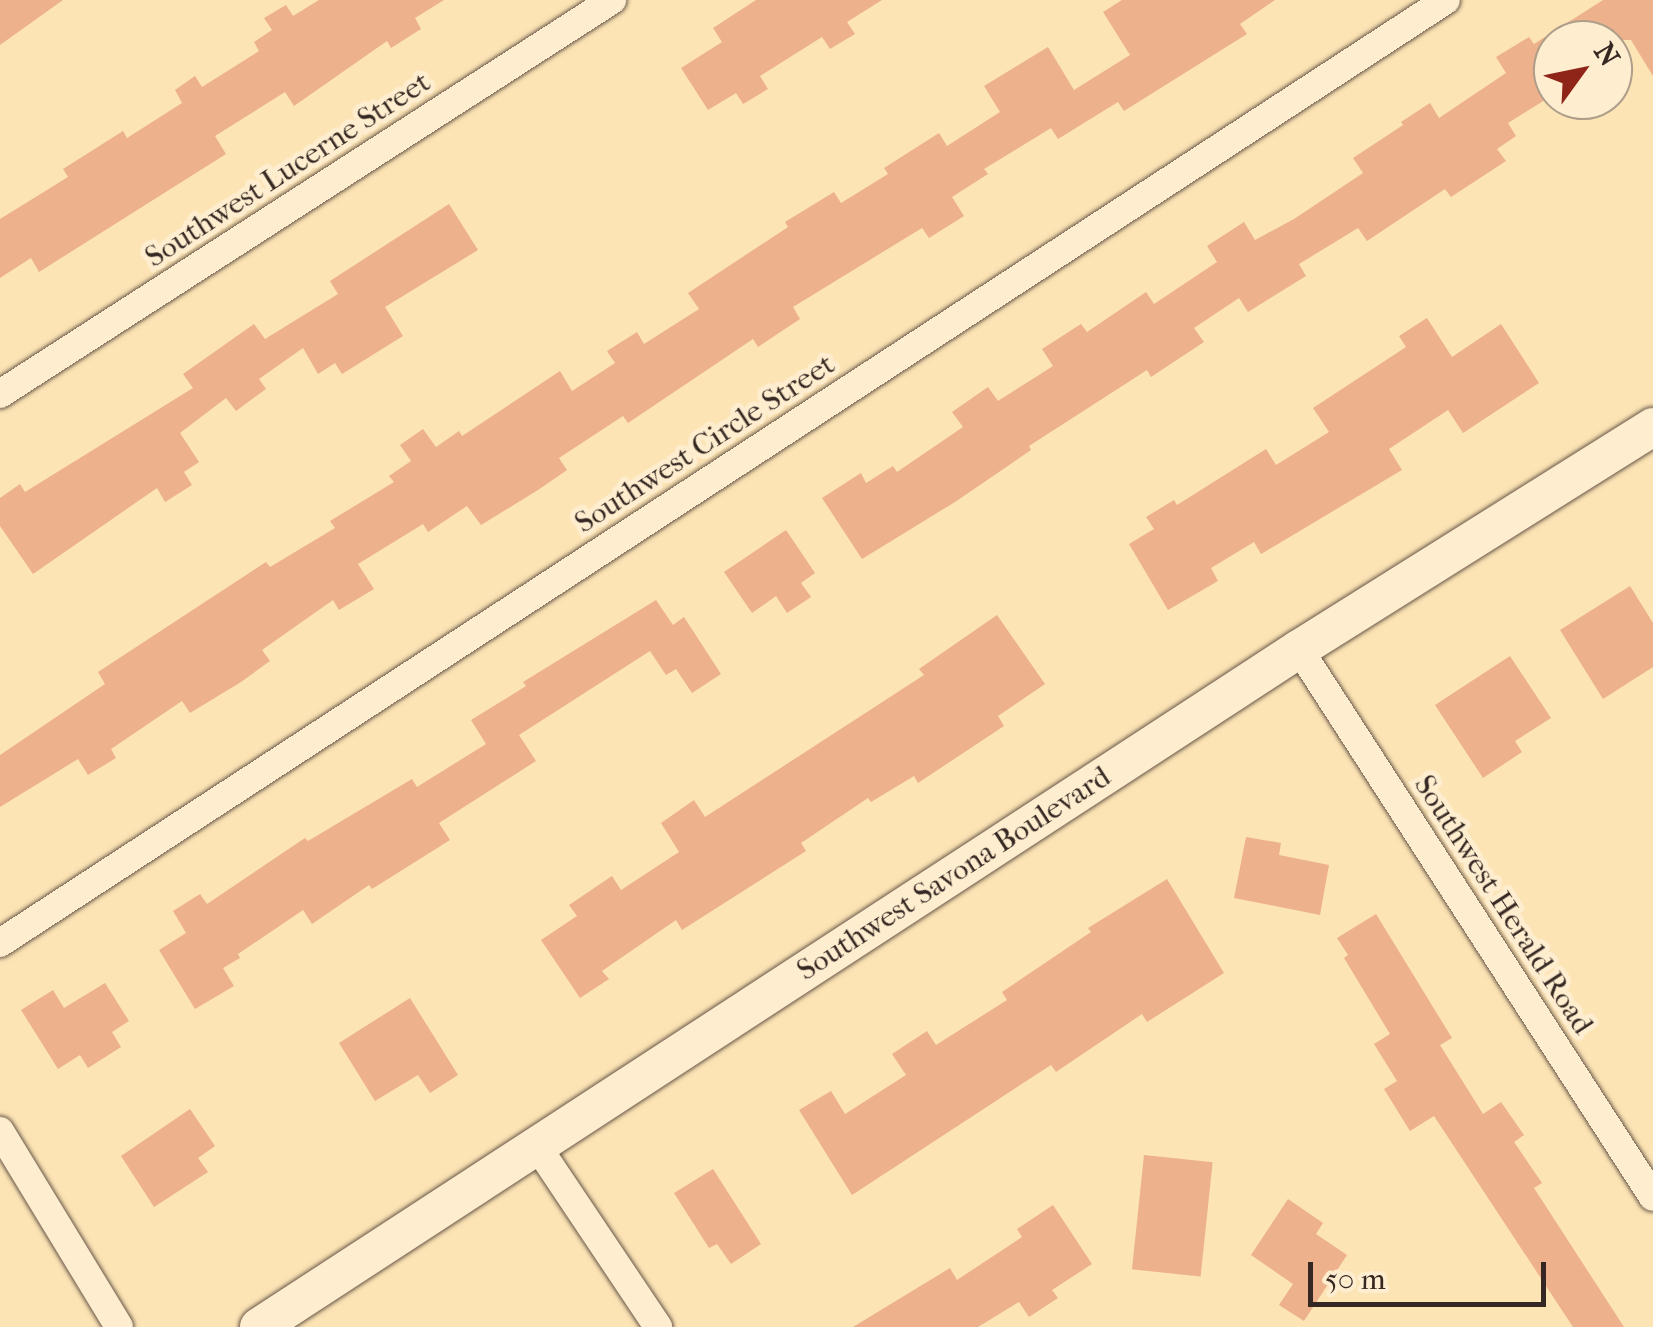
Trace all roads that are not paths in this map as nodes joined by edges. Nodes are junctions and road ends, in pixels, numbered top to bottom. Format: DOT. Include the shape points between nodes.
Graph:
graph roads {
  1 [pos="612,0"];
  2 [pos="1446,0"];
  3 [pos="0,394"];
  4 [pos="1653,427"];
  5 [pos="1299,649"];
  6 [pos="0,943"];
  7 [pos="0,1131"];
  8 [pos="537,1146"];
  9 [pos="1653,1197"];
  10 [pos="119,1327"];
  11 [pos="259,1327"];
  12 [pos="658,1327"];
  1 -- 3 [label="street, Southwest Lucerne Street"];
  2 -- 6 [label="street, Southwest Circle Street"];
  4 -- 5 [label="street, Southwest Savona Boulevard"];
  5 -- 8 [label="street, Southwest Savona Boulevard"];
  5 -- 9 [label="street, Southwest Herald Road"];
  7 -- 10 [label="street"];
  8 -- 11 [label="street, Southwest Savona Boulevard"];
  8 -- 12 [label="street"];
}
